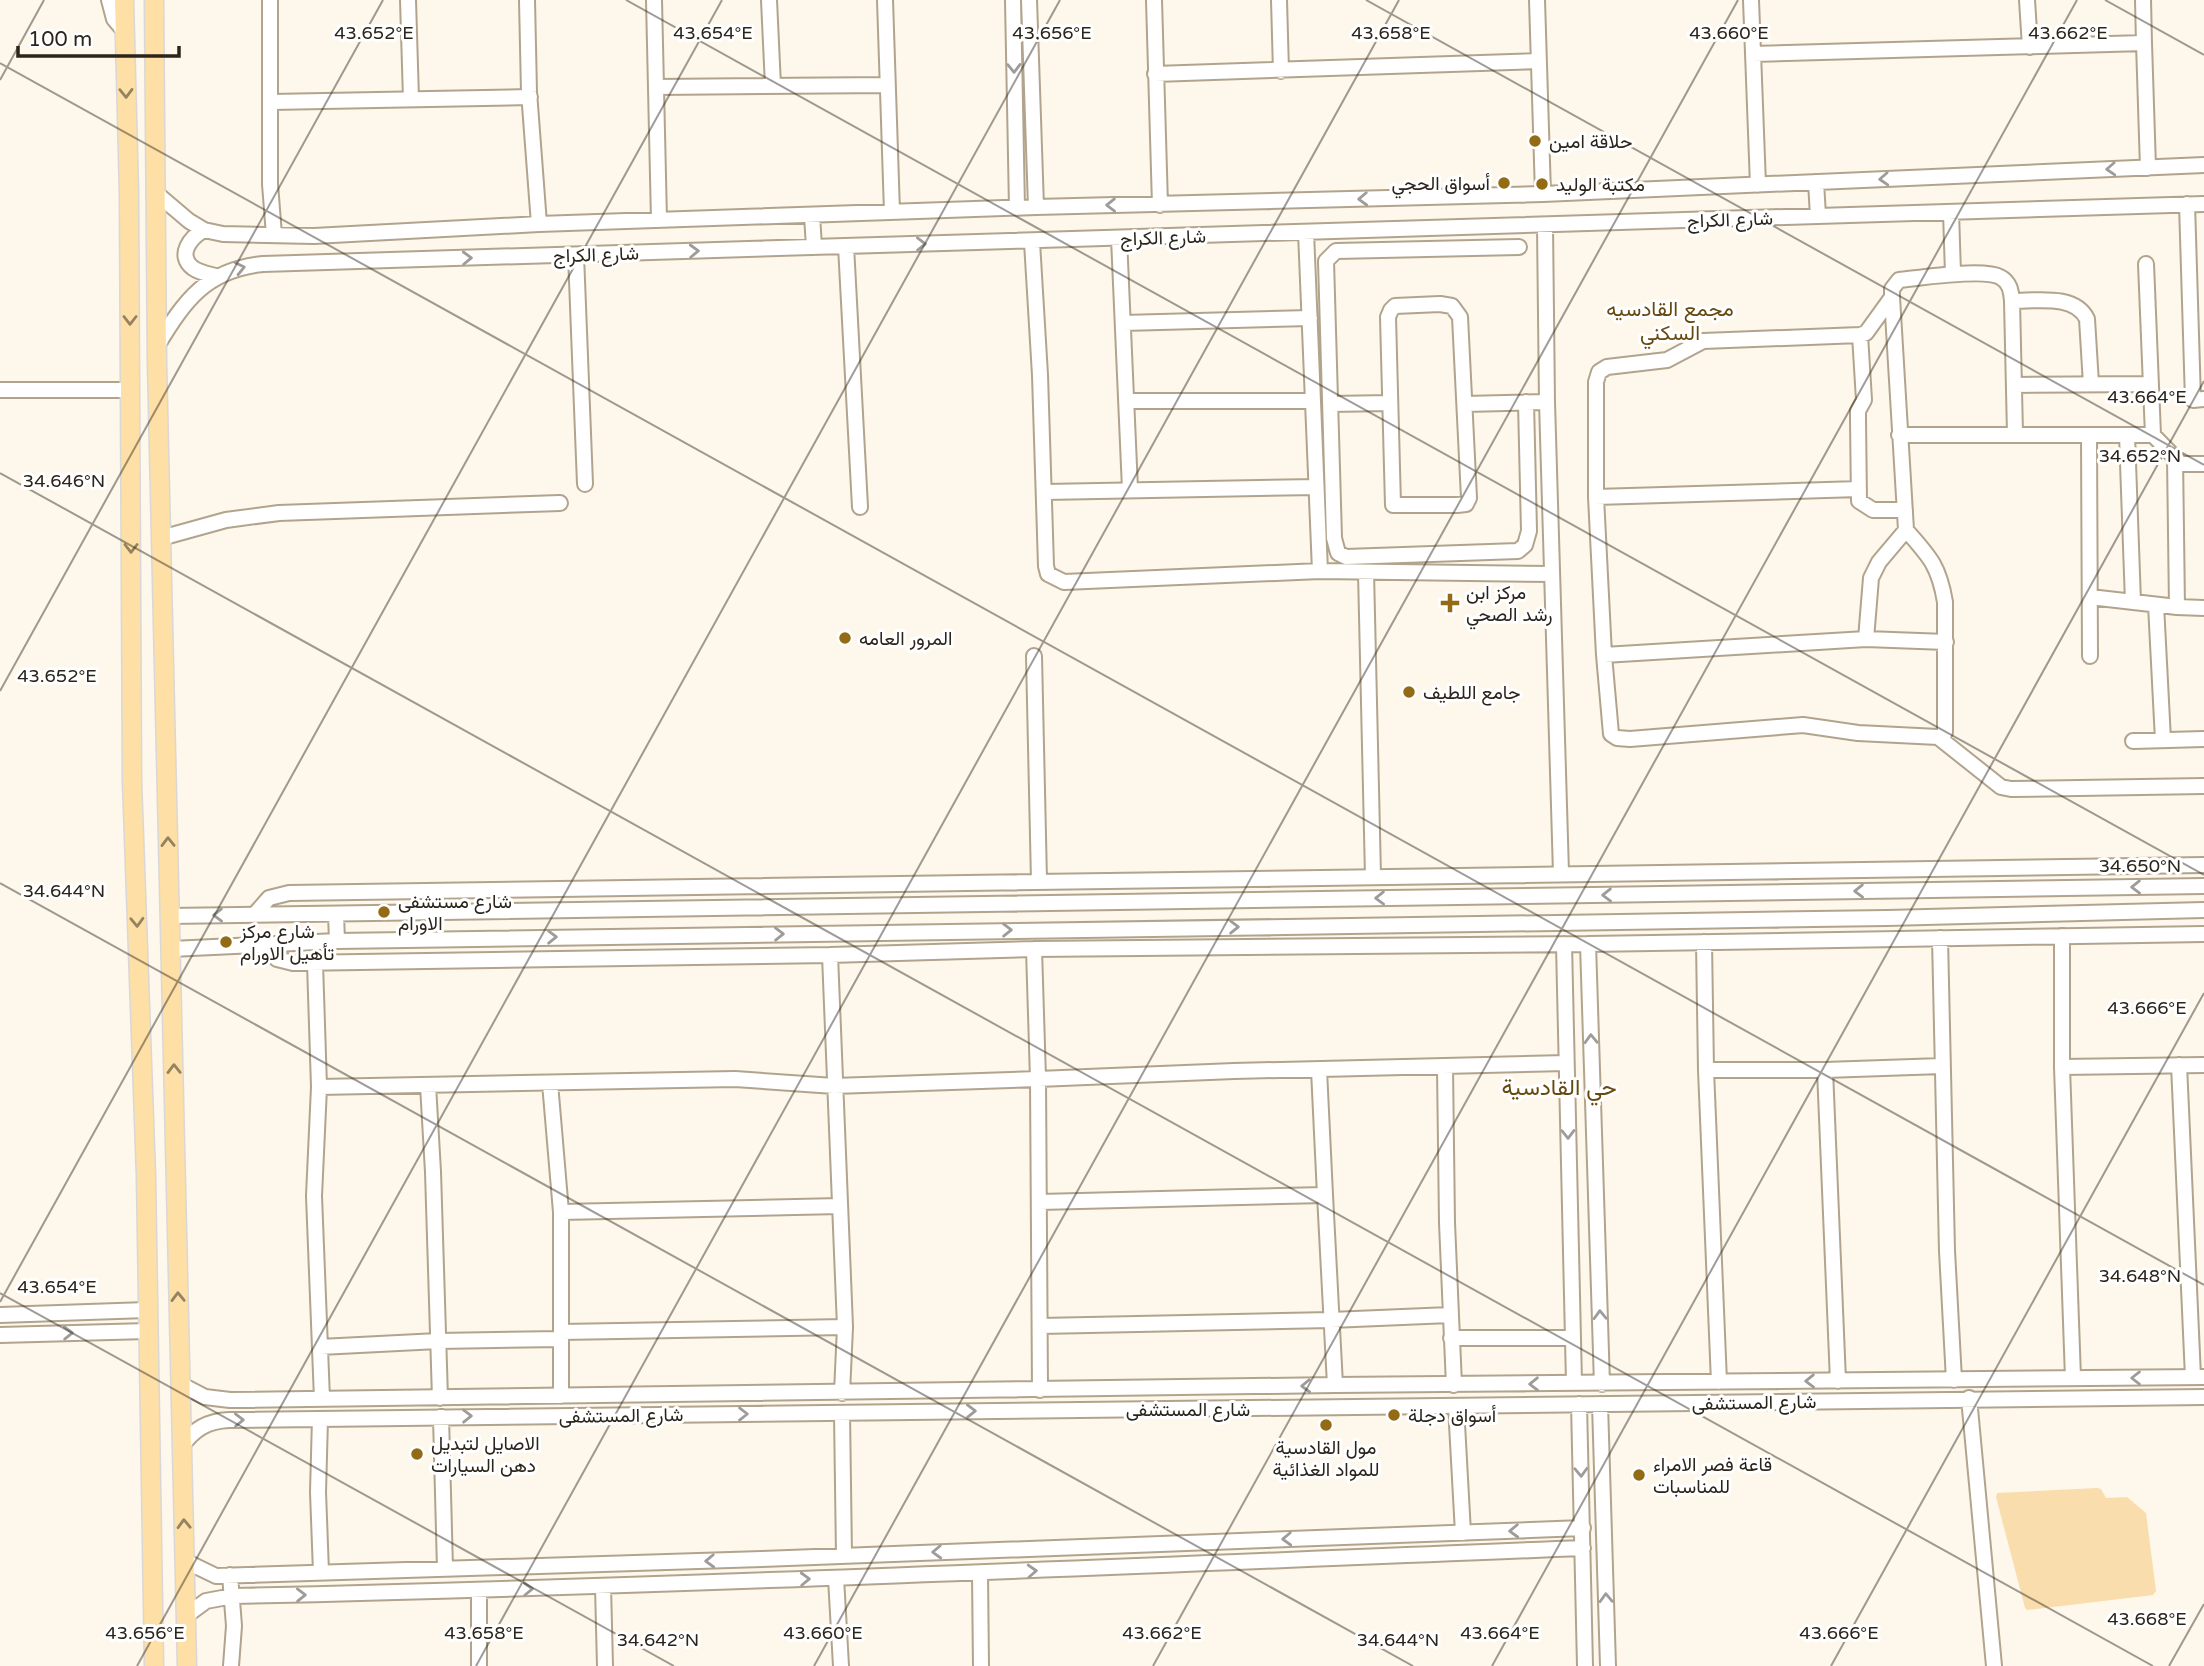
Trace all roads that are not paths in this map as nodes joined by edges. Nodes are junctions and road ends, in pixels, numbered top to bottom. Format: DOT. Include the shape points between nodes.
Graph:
graph roads {
  1 [pos="109,0"];
  2 [pos="124,0"];
  3 [pos="154,0"];
  4 [pos="270,0"];
  5 [pos="408,0"];
  6 [pos="527,0"];
  7 [pos="654,0"];
  8 [pos="769,0"];
  9 [pos="885,0"];
  10 [pos="1013,0"];
  11 [pos="1029,0"];
  12 [pos="1154,0"];
  13 [pos="1279,0"];
  14 [pos="1537,0"];
  15 [pos="1751,0"];
  16 [pos="2027,0"];
  17 [pos="2143,0"];
  18 [pos="125,32"];
  19 [pos="2144,43"];
  20 [pos="2030,47"];
  21 [pos="1753,54"];
  22 [pos="1539,61"];
  23 [pos="1282,71"];
  24 [pos="1155,74"];
  25 [pos="888,85"];
  26 [pos="773,86"];
  27 [pos="656,87"];
  28 [pos="530,97"];
  29 [pos="411,99"];
  30 [pos="271,102"];
  31 [pos="2204,165"];
  32 [pos="2148,168"];
  33 [pos="1815,182"];
  34 [pos="1758,185"];
  35 [pos="156,192"];
  36 [pos="1543,194"];
  37 [pos="2187,204"];
  38 [pos="2204,204"];
  39 [pos="1160,205"];
  40 [pos="1036,206"];
  41 [pos="1017,208"];
  42 [pos="892,212"];
  43 [pos="1951,212"];
  44 [pos="812,215"];
  45 [pos="1818,216"];
  46 [pos="659,220"];
  47 [pos="539,224"];
  48 [pos="1545,226"];
  49 [pos="204,230"];
  50 [pos="1306,232"];
  51 [pos="274,235"];
  52 [pos="1119,238"];
  53 [pos="1032,242"];
  54 [pos="846,246"];
  55 [pos="814,247"];
  56 [pos="1520,247"];
  57 [pos="576,255"];
  58 [pos="2146,264"];
  59 [pos="1953,274"];
  60 [pos="216,276"];
  61 [pos="1892,297"];
  62 [pos="2012,301"];
  63 [pos="2197,314"];
  64 [pos="1310,318"];
  65 [pos="1123,323"];
  66 [pos="1860,335"];
  67 [pos="157,346"];
  68 [pos="2091,384"];
  69 [pos="2151,384"];
  70 [pos="2014,385"];
  71 [pos="0,390"];
  72 [pos="130,390"];
  73 [pos="2204,399"];
  74 [pos="1126,401"];
  75 [pos="1313,401"];
  76 [pos="1526,402"];
  77 [pos="1547,402"];
  78 [pos="1390,403"];
  79 [pos="1330,404"];
  80 [pos="1465,404"];
  81 [pos="2015,434"];
  82 [pos="1899,435"];
  83 [pos="2090,435"];
  84 [pos="2127,435"];
  85 [pos="2153,435"];
  86 [pos="2175,457"];
  87 [pos="2204,464"];
  88 [pos="585,484"];
  89 [pos="1316,487"];
  90 [pos="1130,489"];
  91 [pos="1859,489"];
  92 [pos="1045,492"];
  93 [pos="1596,497"];
  94 [pos="560,503"];
  95 [pos="860,507"];
  96 [pos="1905,510"];
  97 [pos="1906,530"];
  98 [pos="162,538"];
  99 [pos="1320,571"];
  100 [pos="1366,572"];
  101 [pos="1552,574"];
  102 [pos="2090,597"];
  103 [pos="2133,602"];
  104 [pos="2156,605"];
  105 [pos="2178,607"];
  106 [pos="2204,608"];
  107 [pos="1866,639"];
  108 [pos="1946,642"];
  109 [pos="1604,655"];
  110 [pos="1034,656"];
  111 [pos="2090,656"];
  112 [pos="1937,737"];
  113 [pos="2204,739"];
  114 [pos="2163,740"];
  115 [pos="2133,741"];
  116 [pos="2204,786"];
  117 [pos="2204,865"];
  118 [pos="1888,869"];
  119 [pos="1561,873"];
  120 [pos="1446,875"];
  121 [pos="1373,876"];
  122 [pos="1039,881"];
  123 [pos="749,886"];
  124 [pos="2204,886"];
  125 [pos="513,891"];
  126 [pos="1889,891"];
  127 [pos="1651,894"];
  128 [pos="1448,897"];
  129 [pos="967,905"];
  130 [pos="750,908"];
  131 [pos="513,911"];
  132 [pos="2204,911"];
  133 [pos="255,914"];
  134 [pos="335,914"];
  135 [pos="169,916"];
  136 [pos="1886,918"];
  137 [pos="1652,921"];
  138 [pos="1342,926"];
  139 [pos="968,931"];
  140 [pos="751,934"];
  141 [pos="2204,934"];
  142 [pos="2062,936"];
  143 [pos="513,938"];
  144 [pos="1940,938"];
  145 [pos="1888,939"];
  146 [pos="337,941"];
  147 [pos="1704,942"];
  148 [pos="261,944"];
  149 [pos="1564,944"];
  150 [pos="1588,944"];
  151 [pos="1342,946"];
  152 [pos="170,949"];
  153 [pos="1034,949"];
  154 [pos="830,955"];
  155 [pos="751,956"];
  156 [pos="513,960"];
  157 [pos="315,963"];
  158 [pos="1566,1063"];
  159 [pos="2179,1065"];
  160 [pos="2204,1065"];
  161 [pos="1942,1066"];
  162 [pos="2062,1067"];
  163 [pos="1445,1068"];
  164 [pos="1319,1070"];
  165 [pos="1706,1070"];
  166 [pos="1825,1070"];
  167 [pos="1038,1079"];
  168 [pos="550,1083"];
  169 [pos="428,1085"];
  170 [pos="834,1086"];
  171 [pos="319,1087"];
  172 [pos="1325,1195"];
  173 [pos="1039,1202"];
  174 [pos="840,1206"];
  175 [pos="1596,1206"];
  176 [pos="1570,1208"];
  177 [pos="561,1212"];
  178 [pos="147,1310"];
  179 [pos="0,1315"];
  180 [pos="1450,1315"];
  181 [pos="1331,1321"];
  182 [pos="1040,1326"];
  183 [pos="845,1327"];
  184 [pos="148,1331"];
  185 [pos="0,1335"];
  186 [pos="561,1335"];
  187 [pos="1451,1338"];
  188 [pos="1573,1338"];
  189 [pos="438,1341"];
  190 [pos="320,1347"];
  191 [pos="2198,1377"];
  192 [pos="2073,1378"];
  193 [pos="1895,1380"];
  194 [pos="1954,1380"];
  195 [pos="1838,1381"];
  196 [pos="1719,1382"];
  197 [pos="1574,1383"];
  198 [pos="180,1384"];
  199 [pos="1602,1384"];
  200 [pos="1335,1385"];
  201 [pos="1454,1385"];
  202 [pos="1245,1388"];
  203 [pos="1040,1390"];
  204 [pos="842,1393"];
  205 [pos="711,1394"];
  206 [pos="562,1396"];
  207 [pos="2204,1397"];
  208 [pos="391,1398"];
  209 [pos="440,1398"];
  210 [pos="1969,1398"];
  211 [pos="322,1399"];
  212 [pos="1896,1400"];
  213 [pos="1579,1404"];
  214 [pos="1600,1404"];
  215 [pos="1456,1406"];
  216 [pos="1245,1409"];
  217 [pos="842,1413"];
  218 [pos="712,1414"];
  219 [pos="441,1417"];
  220 [pos="392,1418"];
  221 [pos="320,1419"];
  222 [pos="181,1447"];
  223 [pos="1583,1528"];
  224 [pos="1463,1532"];
  225 [pos="1243,1541"];
  226 [pos="1583,1548"];
  227 [pos="844,1556"];
  228 [pos="762,1559"];
  229 [pos="185,1561"];
  230 [pos="1244,1562"];
  231 [pos="445,1569"];
  232 [pos="321,1572"];
  233 [pos="979,1574"];
  234 [pos="230,1575"];
  235 [pos="836,1577"];
  236 [pos="764,1580"];
  237 [pos="603,1586"];
  238 [pos="479,1591"];
  239 [pos="233,1596"];
  240 [pos="187,1615"];
  241 [pos="1585,1659"];
  242 [pos="1608,1659"];
  243 [pos="154,1666"];
  244 [pos="187,1666"];
  245 [pos="231,1666"];
  246 [pos="480,1666"];
  247 [pos="605,1666"];
  248 [pos="841,1666"];
  249 [pos="981,1666"];
  250 [pos="1994,1666"];
  1 -- 18 [label="street" via="114,19"];
  2 -- 18 [label="main road"];
  3 -- 35 [label="main road"];
  4 -- 30 [label="street"];
  5 -- 29 [label="street"];
  6 -- 28 [label="street"];
  7 -- 27 [label="street"];
  8 -- 26 [label="street"];
  9 -- 25 [label="street"];
  10 -- 41 [label="street, one-way"];
  11 -- 40 [label="street"];
  12 -- 24 [label="street"];
  13 -- 23 [label="street"];
  14 -- 22 [label="street"];
  15 -- 21 [label="street"];
  16 -- 20 [label="street"];
  17 -- 19 [label="street"];
  18 -- 72 [label="main road, one-way"];
  19 -- 20 [label="street"];
  19 -- 32 [label="street"];
  20 -- 21 [label="street"];
  21 -- 34 [label="street"];
  22 -- 23 [label="street"];
  22 -- 36 [label="street"];
  23 -- 24 [label="street"];
  24 -- 39 [label="street"];
  25 -- 26 [label="street"];
  25 -- 42 [label="street"];
  26 -- 27 [label="street"];
  27 -- 46 [label="street"];
  28 -- 29 [label="street"];
  28 -- 47 [label="street"];
  29 -- 30 [label="street"];
  30 -- 51 [label="street"];
  31 -- 32 [label="street"];
  32 -- 33 [label="street, one-way"];
  33 -- 34 [label="street"];
  33 -- 45 [label="street"];
  34 -- 36 [label="street"];
  35 -- 49 [label="street"];
  35 -- 67 [label="main road"];
  36 -- 39 [label="street, one-way"];
  37 -- 38 [label="street, شارع الكراج"];
  37 -- 43 [label="street, شارع الكراج"];
  37 -- 63 [label="street"];
  39 -- 40 [label="street, one-way"];
  40 -- 41 [label="street"];
  41 -- 42 [label="street"];
  42 -- 44 [label="street"];
  43 -- 45 [label="street, شارع الكراج"];
  43 -- 59 [label="street"];
  44 -- 46 [label="street"];
  44 -- 55 [label="street"];
  45 -- 48 [label="street, شارع الكراج"];
  46 -- 47 [label="street"];
  47 -- 51 [label="street"];
  48 -- 50 [label="street, شارع الكراج"];
  48 -- 77 [label="street"];
  49 -- 51 [label="street"];
  49 -- 60 [label="street" via="187,244 187,259 194,268"];
  50 -- 52 [label="street, شارع الكراج"];
  50 -- 64 [label="street"];
  52 -- 53 [label="street, شارع الكراج"];
  52 -- 65 [label="street"];
  54 -- 53 [label="street, شارع الكراج, one-way"];
  53 -- 92 [label="street"];
  54 -- 55 [label="street, شارع الكراج"];
  54 -- 95 [label="street"];
  57 -- 55 [label="street, شارع الكراج, one-way"];
  56 -- 79 [label="street" via="1330,254 1326,261"];
  60 -- 57 [label="street, شارع الكراج, one-way" via="263,264"];
  57 -- 88 [label="street"];
  58 -- 69 [label="street"];
  59 -- 61 [label="street" via="1899,280"];
  59 -- 62 [label="street" via="1998,275 2011,288"];
  60 -- 67 [label="street, شارع الكراج" via="178,313"];
  61 -- 66 [label="street"];
  61 -- 82 [label="street"];
  62 -- 68 [label="street" via="2064,302 2083,310"];
  62 -- 70 [label="street"];
  63 -- 73 [label="street" via="2193,400"];
  64 -- 65 [label="street"];
  64 -- 75 [label="street"];
  65 -- 74 [label="street"];
  66 -- 91 [label="street" via="1864,400 1858,411"];
  66 -- 93 [label="street" via="1703,341 1667,360 1599,372"];
  67 -- 98 [label="main road"];
  68 -- 69 [label="street"];
  68 -- 70 [label="street"];
  69 -- 85 [label="street"];
  70 -- 81 [label="street"];
  71 -- 72 [label="street"];
  72 -- 178 [label="main road, one-way" via="132,781"];
  74 -- 75 [label="street"];
  74 -- 90 [label="street"];
  75 -- 89 [label="street"];
  76 -- 77 [label="street"];
  76 -- 79 [label="street" via="1529,531 1525,545 1518,551 1346,557 1338,553 1334,538"];
  76 -- 80 [label="street"];
  77 -- 101 [label="street"];
  78 -- 79 [label="street"];
  78 -- 80 [label="street" via="1391,310 1440,304 1451,306 1460,317"];
  78 -- 80 [label="street" via="1392,505 1466,504"];
  81 -- 82 [label="street"];
  81 -- 83 [label="street"];
  82 -- 96 [label="street"];
  83 -- 84 [label="street"];
  83 -- 102 [label="street"];
  84 -- 85 [label="street"];
  84 -- 103 [label="street"];
  85 -- 86 [label="street"];
  86 -- 87 [label="street" via="2181,464"];
  86 -- 105 [label="street"];
  89 -- 90 [label="street"];
  89 -- 99 [label="street"];
  90 -- 92 [label="street"];
  91 -- 93 [label="street"];
  91 -- 96 [label="street" via="1859,501 1865,507"];
  92 -- 99 [label="street" via="1046,566 1048,573 1064,582"];
  93 -- 109 [label="street"];
  94 -- 98 [label="street" via="279,513 226,520"];
  96 -- 97 [label="street"];
  97 -- 107 [label="street" via="1871,578"];
  97 -- 108 [label="street" via="1933,561 1942,582"];
  135 -- 98 [label="main road, one-way"];
  99 -- 100 [label="street"];
  100 -- 101 [label="street"];
  100 -- 121 [label="street"];
  101 -- 119 [label="street"];
  102 -- 103 [label="street"];
  102 -- 111 [label="street"];
  103 -- 104 [label="street"];
  104 -- 105 [label="street"];
  104 -- 114 [label="street"];
  105 -- 106 [label="street"];
  107 -- 108 [label="street"];
  107 -- 109 [label="street"];
  108 -- 112 [label="street" via="1945,732"];
  109 -- 112 [label="street" via="1611,734 1617,738 1803,725"];
  110 -- 122 [label="street"];
  112 -- 116 [label="street" via="2001,787 2011,789"];
  113 -- 114 [label="street"];
  114 -- 115 [label="street"];
  117 -- 118 [label="street"];
  118 -- 119 [label="street"];
  118 -- 126 [label="street"];
  119 -- 120 [label="street"];
  120 -- 121 [label="street"];
  120 -- 128 [label="street"];
  121 -- 122 [label="street"];
  122 -- 123 [label="street"];
  123 -- 125 [label="street"];
  123 -- 130 [label="street"];
  124 -- 126 [label="street, one-way"];
  125 -- 131 [label="street"];
  125 -- 133 [label="street" via="289,893 269,898"];
  126 -- 127 [label="street, one-way"];
  127 -- 128 [label="street, one-way"];
  127 -- 137 [label="street"];
  128 -- 129 [label="street, one-way"];
  129 -- 130 [label="street"];
  129 -- 139 [label="street"];
  130 -- 131 [label="street"];
  131 -- 134 [label="street"];
  132 -- 136 [label="street"];
  133 -- 134 [label="street"];
  133 -- 135 [label="street, one-way"];
  134 -- 146 [label="street"];
  135 -- 152 [label="main road"];
  136 -- 137 [label="street"];
  136 -- 145 [label="street"];
  137 -- 138 [label="street"];
  139 -- 138 [label="street, one-way"];
  138 -- 151 [label="street"];
  140 -- 139 [label="street, one-way"];
  143 -- 140 [label="street, one-way"];
  140 -- 155 [label="street"];
  141 -- 142 [label="street"];
  142 -- 144 [label="street"];
  142 -- 162 [label="street"];
  143 -- 146 [label="street"];
  143 -- 156 [label="street"];
  144 -- 145 [label="street"];
  144 -- 161 [label="street"];
  145 -- 147 [label="street"];
  146 -- 148 [label="street"];
  147 -- 150 [label="street"];
  147 -- 165 [label="street"];
  148 -- 152 [label="street"];
  148 -- 157 [label="street" via="282,961"];
  149 -- 150 [label="street"];
  149 -- 151 [label="street"];
  149 -- 158 [label="street"];
  175 -- 150 [label="street, one-way"];
  151 -- 153 [label="street"];
  198 -- 152 [label="main road, one-way"];
  153 -- 154 [label="street"];
  153 -- 167 [label="street"];
  154 -- 155 [label="street"];
  154 -- 170 [label="street"];
  155 -- 156 [label="street"];
  156 -- 157 [label="street"];
  157 -- 171 [label="street"];
  158 -- 163 [label="street"];
  158 -- 176 [label="street, one-way"];
  159 -- 160 [label="street"];
  159 -- 162 [label="street"];
  159 -- 191 [label="street"];
  161 -- 166 [label="street"];
  161 -- 194 [label="street"];
  162 -- 192 [label="street"];
  163 -- 164 [label="street"];
  163 -- 180 [label="street"];
  164 -- 167 [label="street"];
  164 -- 172 [label="street"];
  165 -- 166 [label="street"];
  165 -- 196 [label="street"];
  166 -- 195 [label="street"];
  167 -- 170 [label="street"];
  167 -- 173 [label="street"];
  168 -- 169 [label="street"];
  168 -- 170 [label="street" via="735,1079"];
  168 -- 177 [label="street"];
  169 -- 171 [label="street"];
  169 -- 189 [label="street"];
  170 -- 174 [label="street"];
  171 -- 190 [label="street" via="314,1196"];
  172 -- 173 [label="street"];
  172 -- 181 [label="street"];
  173 -- 182 [label="street"];
  174 -- 177 [label="street"];
  174 -- 183 [label="street"];
  175 -- 176 [label="street"];
  199 -- 175 [label="street, one-way"];
  176 -- 188 [label="street"];
  177 -- 186 [label="street"];
  178 -- 179 [label="street"];
  178 -- 184 [label="main road"];
  180 -- 181 [label="street"];
  180 -- 187 [label="street"];
  181 -- 182 [label="street"];
  181 -- 200 [label="street"];
  182 -- 203 [label="street"];
  183 -- 186 [label="street"];
  183 -- 204 [label="street"];
  185 -- 184 [label="street, one-way"];
  184 -- 243 [label="main road"];
  186 -- 189 [label="street"];
  186 -- 206 [label="street"];
  187 -- 188 [label="street"];
  187 -- 201 [label="street"];
  188 -- 197 [label="street"];
  189 -- 190 [label="street"];
  189 -- 209 [label="street"];
  190 -- 211 [label="street"];
  191 -- 192 [label="street, شارع المستشفى, one-way"];
  192 -- 194 [label="street, شارع المستشفى"];
  193 -- 194 [label="street, شارع المستشفى"];
  193 -- 195 [label="street, شارع المستشفى"];
  193 -- 212 [label="street"];
  195 -- 196 [label="street, شارع المستشفى, one-way"];
  196 -- 199 [label="street, شارع المستشفى"];
  197 -- 199 [label="street, شارع المستشفى"];
  197 -- 201 [label="street, شارع المستشفى, one-way"];
  198 -- 211 [label="street, شارع المستشفى" via="196,1394 222,1400"];
  198 -- 222 [label="main road"];
  200 -- 201 [label="street, شارع المستشفى"];
  200 -- 202 [label="street, شارع المستشفى, one-way"];
  202 -- 203 [label="street, شارع المستشفى"];
  202 -- 216 [label="street"];
  203 -- 204 [label="street, شارع المستشفى"];
  204 -- 205 [label="street, شارع المستشفى"];
  205 -- 206 [label="street, شارع المستشفى"];
  205 -- 218 [label="street"];
  206 -- 209 [label="street, شارع المستشفى"];
  207 -- 210 [label="street, شارع المستشفى"];
  208 -- 209 [label="street, شارع المستشفى"];
  208 -- 211 [label="street, شارع المستشفى"];
  208 -- 220 [label="street"];
  210 -- 212 [label="street, شارع المستشفى"];
  210 -- 250 [label="street"];
  212 -- 214 [label="street, شارع المستشفى"];
  213 -- 214 [label="street, شارع المستشفى"];
  213 -- 215 [label="street, شارع المستشفى"];
  213 -- 223 [label="street, one-way"];
  242 -- 214 [label="street, one-way"];
  215 -- 216 [label="street, شارع المستشفى"];
  215 -- 224 [label="street"];
  217 -- 216 [label="street, شارع المستشفى, one-way"];
  218 -- 217 [label="street, شارع المستشفى, one-way"];
  217 -- 227 [label="street"];
  219 -- 218 [label="street, شارع المستشفى, one-way"];
  219 -- 220 [label="street, شارع المستشفى"];
  219 -- 231 [label="street"];
  220 -- 221 [label="street, شارع المستشفى"];
  222 -- 221 [label="street, شارع المستشفى, one-way" via="196,1430 218,1421"];
  221 -- 232 [label="street"];
  229 -- 222 [label="main road, one-way"];
  223 -- 224 [label="street, one-way"];
  223 -- 226 [label="street"];
  224 -- 225 [label="street, one-way"];
  225 -- 227 [label="street, one-way"];
  225 -- 230 [label="street"];
  226 -- 230 [label="street"];
  226 -- 241 [label="street"];
  227 -- 228 [label="street"];
  228 -- 231 [label="street, one-way"];
  228 -- 236 [label="street"];
  229 -- 234 [label="street" via="216,1576"];
  229 -- 240 [label="main road"];
  233 -- 230 [label="street, one-way"];
  231 -- 232 [label="street"];
  232 -- 234 [label="street"];
  233 -- 235 [label="street"];
  233 -- 249 [label="street"];
  234 -- 239 [label="street"];
  236 -- 235 [label="street, one-way"];
  235 -- 248 [label="street"];
  236 -- 237 [label="street"];
  238 -- 237 [label="street, one-way"];
  237 -- 247 [label="street"];
  239 -- 238 [label="street, one-way"];
  238 -- 246 [label="street"];
  239 -- 240 [label="street" via="205,1601"];
  239 -- 245 [label="street"];
  240 -- 244 [label="main road"];
  241 -- 242 [label="street"];
}
